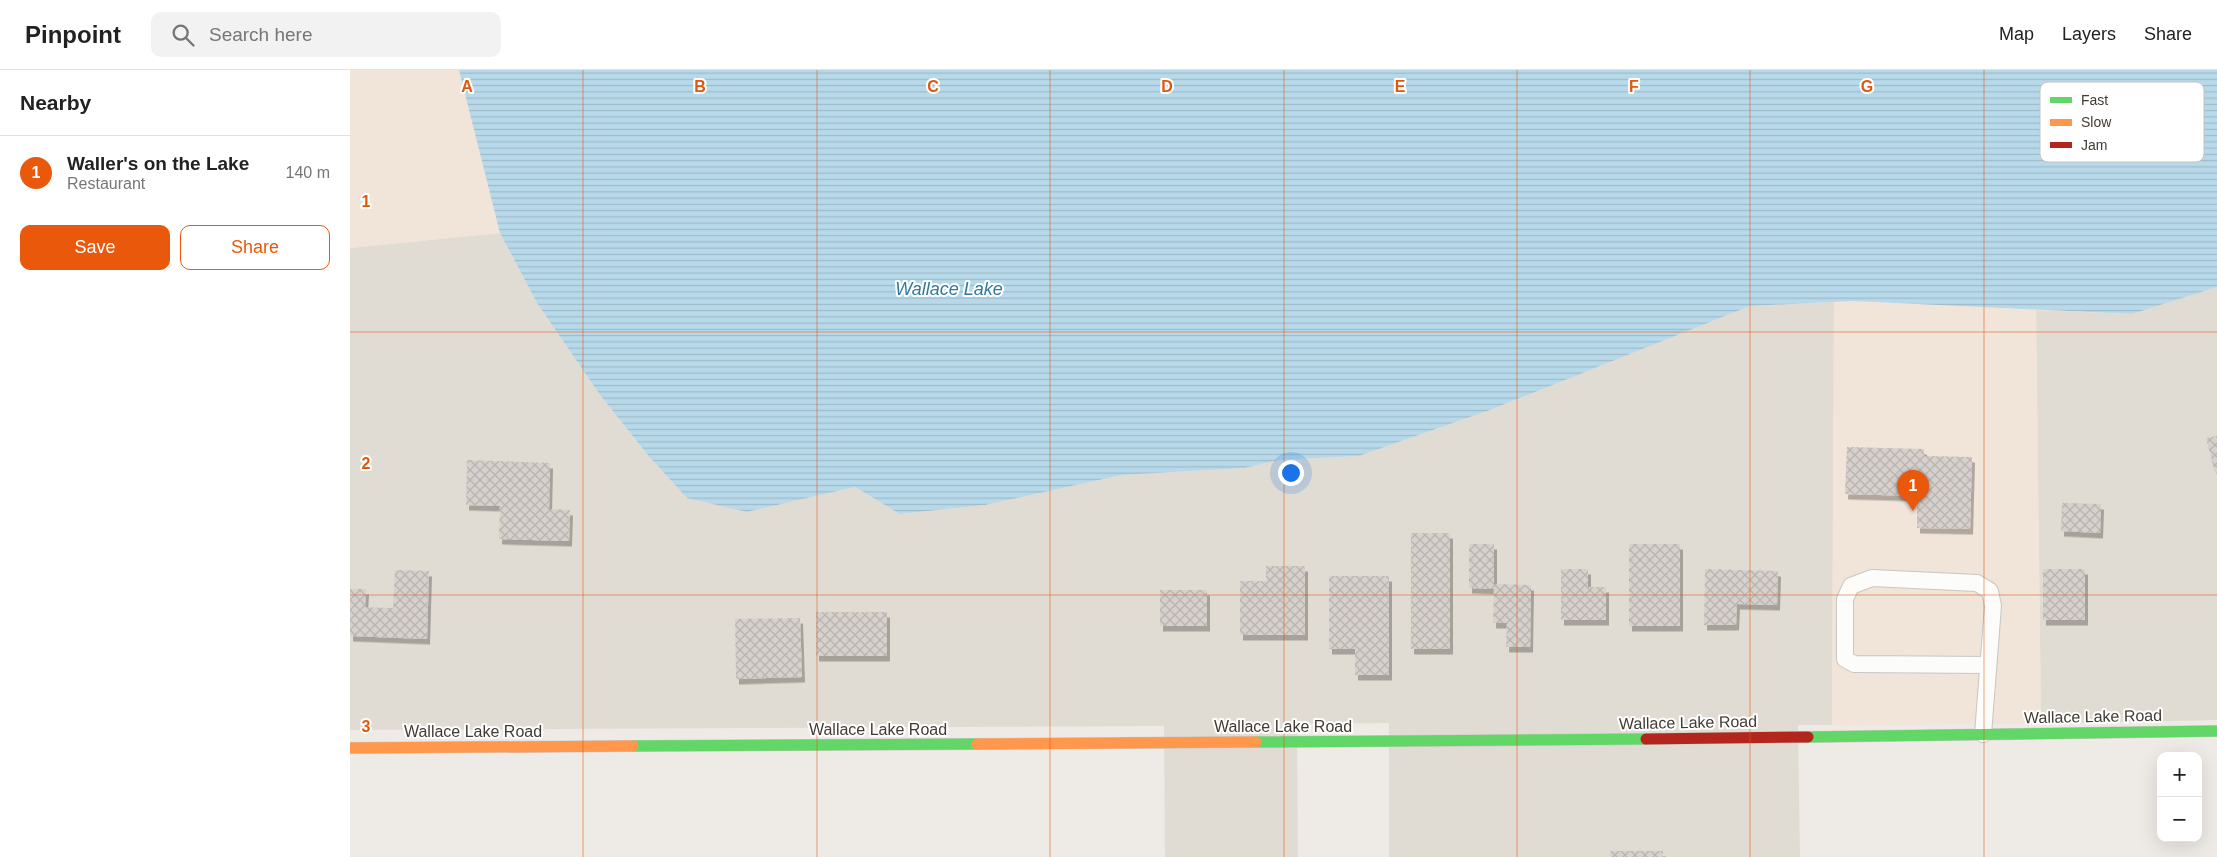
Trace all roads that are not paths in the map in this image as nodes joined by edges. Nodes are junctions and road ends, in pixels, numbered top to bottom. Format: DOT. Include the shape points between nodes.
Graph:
graph roads {
  1 [pos="1988,665"];
  2 [pos="2217,731"];
  3 [pos="1982,734"];
  4 [pos="350,748"];
  1 -- 1 [label="lane" via="1993,606 1990,591 1976,583 1872,578 1851,586 1845,599 1845,659 1854,664"];
  1 -- 3 [label="lane"];
  2 -- 3 [label="street, Wallace Lake Road"];
  3 -- 4 [label="street, Wallace Lake Road" via="1478,741"];
}
